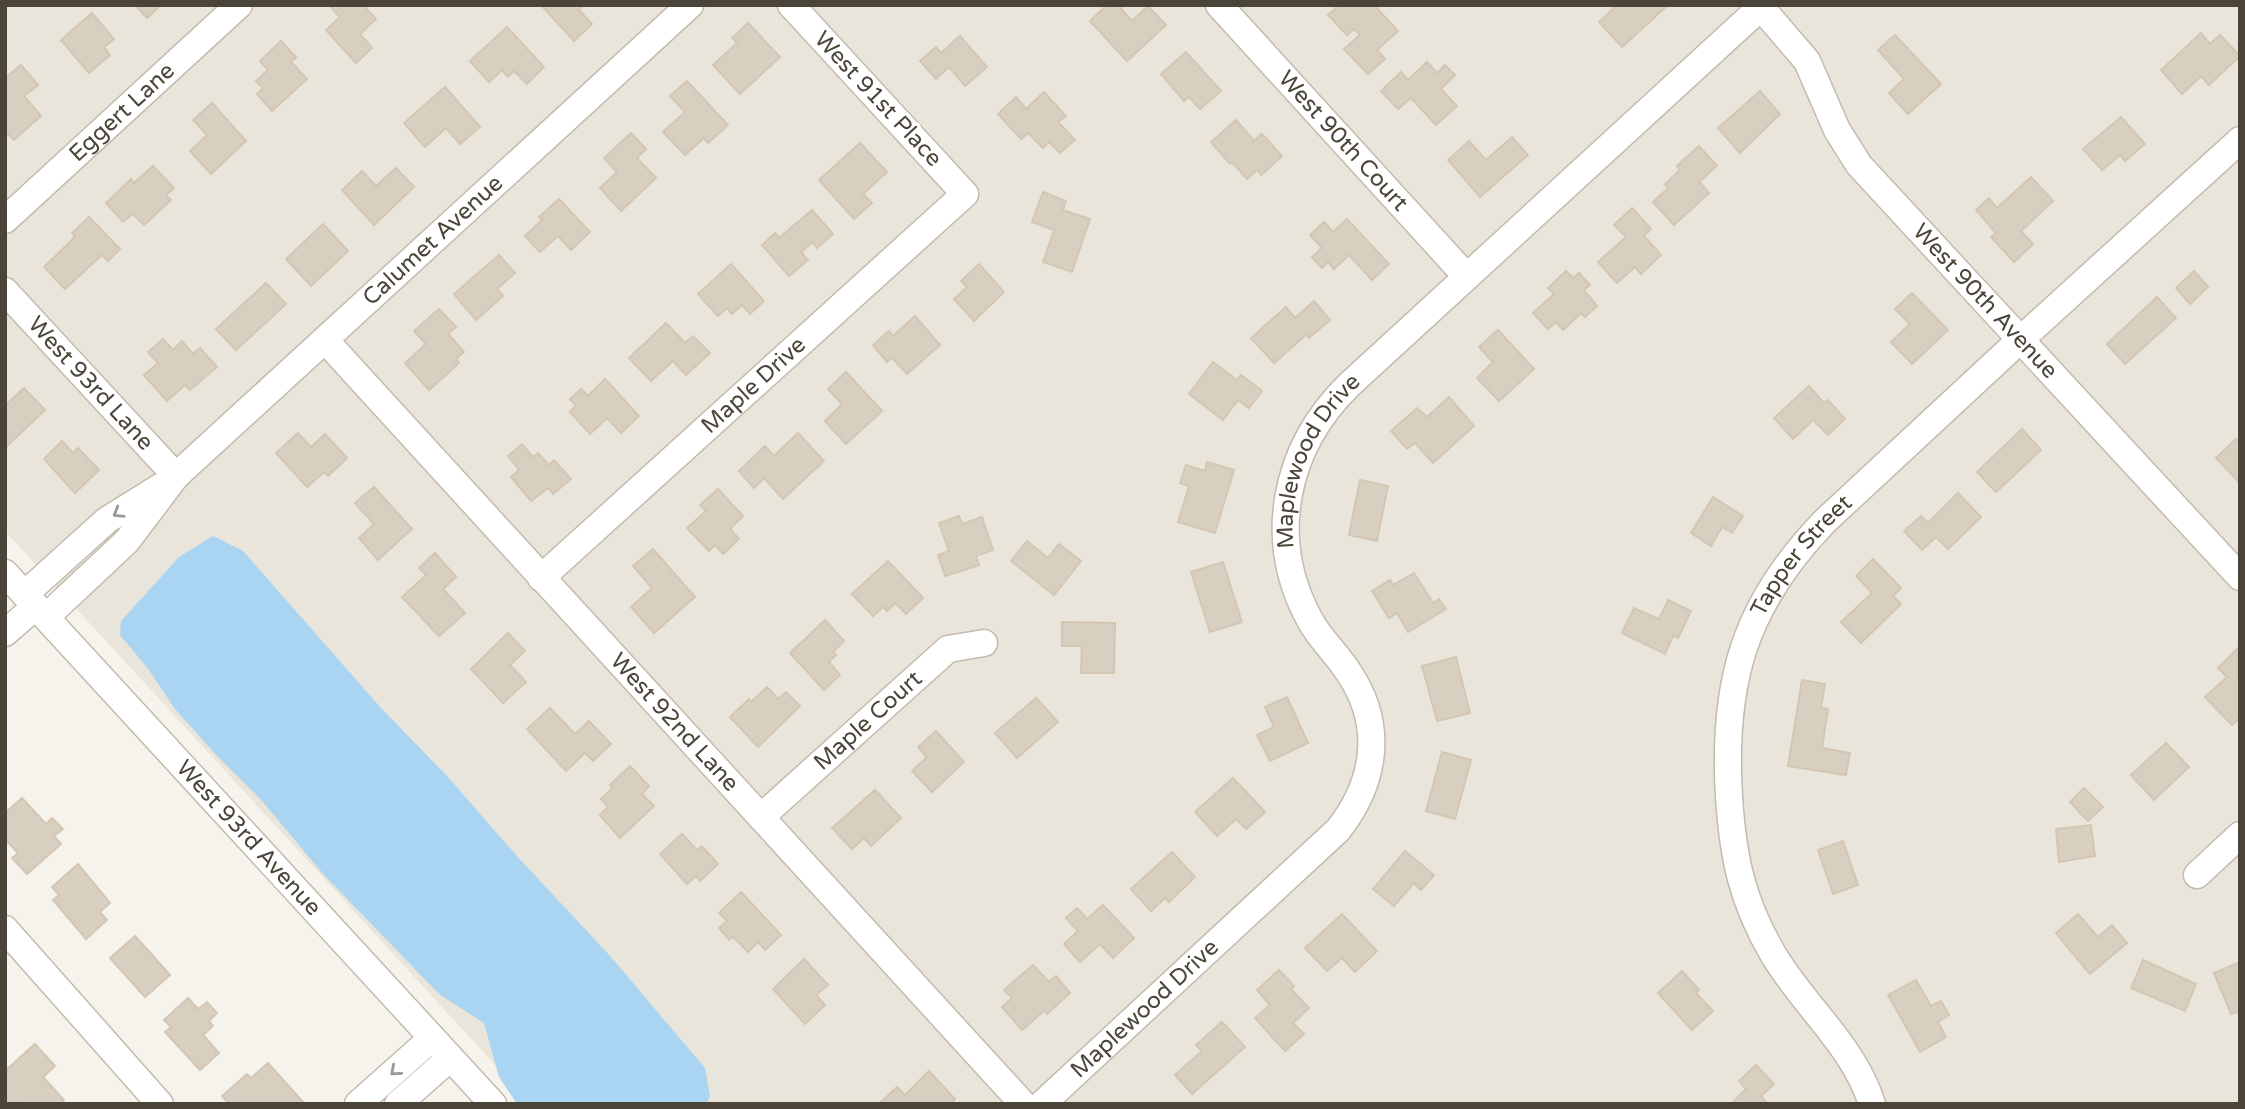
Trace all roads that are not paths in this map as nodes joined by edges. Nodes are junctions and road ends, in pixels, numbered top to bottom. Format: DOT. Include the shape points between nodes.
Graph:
graph roads {
  1 [pos="239,5"];
  2 [pos="690,5"];
  3 [pos="791,5"];
  4 [pos="1219,5"];
  5 [pos="1760,6"];
  6 [pos="2240,139"];
  7 [pos="965,194"];
  8 [pos="5,220"];
  9 [pos="1466,276"];
  10 [pos="5,291"];
  11 [pos="325,340"];
  12 [pos="2020,340"];
  13 [pos="176,477"];
  14 [pos="5,573"];
  15 [pos="2240,577"];
  16 [pos="541,578"];
  17 [pos="35,606"];
  18 [pos="5,633"];
  19 [pos="984,643"];
  20 [pos="761,817"];
  21 [pos="2240,835"];
  22 [pos="2197,874"];
  23 [pos="5,929"];
  24 [pos="432,1038"];
  25 [pos="450,1058"];
  26 [pos="160,1104"];
  27 [pos="358,1104"];
  28 [pos="398,1104"];
  29 [pos="493,1104"];
  30 [pos="1023,1104"];
  31 [pos="1042,1104"];
  32 [pos="1872,1104"];
  1 -- 8 [label="street, Eggert Lane"];
  2 -- 11 [label="street, Calumet Avenue"];
  3 -- 7 [label="street, West 91st Place"];
  4 -- 9 [label="street, West 90th Court"];
  5 -- 9 [label="street, Maplewood Drive"];
  5 -- 12 [label="street, West 90th Avenue" via="1807,61 1837,130 1859,164"];
  6 -- 12 [label="street, Tapper Street"];
  7 -- 16 [label="street, Maple Drive"];
  9 -- 31 [label="street, Maplewood Drive" via="1325,411 1306,442 1290,488 1287,556 1297,592 1312,624 1356,683 1368,715 1371,753 1358,802 1338,830"];
  10 -- 13 [label="street, West 93rd Lane"];
  11 -- 13 [label="street, Calumet Avenue"];
  11 -- 16 [label="street, West 92nd Lane"];
  12 -- 15 [label="street, West 90th Avenue"];
  12 -- 32 [label="street, Tapper Street" via="1825,521 1790,560 1761,604 1732,691 1727,736 1730,822 1747,902 1782,969 1843,1048"];
  13 -- 17 [label="street, Calumet Avenue" via="127,541"];
  14 -- 17 [label="street, West 93rd Avenue"];
  16 -- 20 [label="street, West 92nd Lane"];
  17 -- 18 [label="street, Calumet Avenue"];
  17 -- 24 [label="street, West 93rd Avenue"];
  19 -- 20 [label="street, Maple Court" via="947,649"];
  20 -- 30 [label="street, West 92nd Lane"];
  21 -- 22 [label="street"];
  23 -- 26 [label="street"];
  24 -- 25 [label="street, West 93rd Avenue"];
  24 -- 27 [label="street, one-way"];
  25 -- 28 [label="street"];
  25 -- 29 [label="street, West 93rd Avenue"];
}
